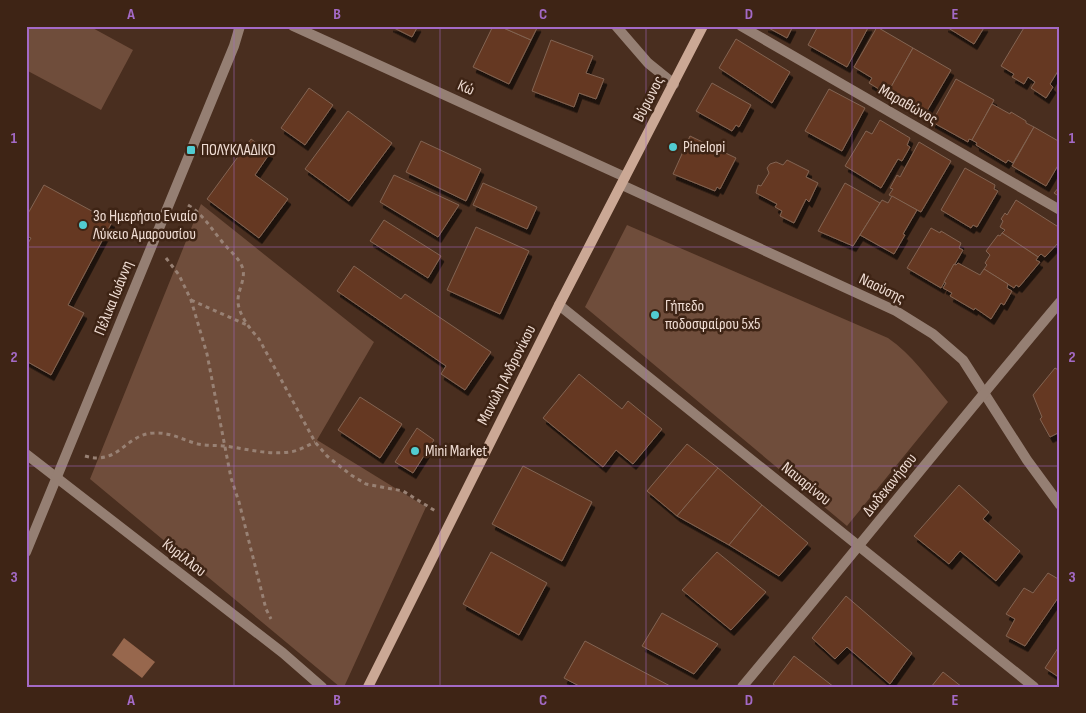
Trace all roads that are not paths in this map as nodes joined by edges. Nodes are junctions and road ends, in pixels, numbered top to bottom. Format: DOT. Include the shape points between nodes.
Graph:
graph roads {
  1 [pos="240,26"];
  2 [pos="294,26"];
  3 [pos="616,26"];
  4 [pos="703,26"];
  5 [pos="741,26"];
  6 [pos="674,84"];
  7 [pos="624,181"];
  8 [pos="1060,210"];
  9 [pos="1060,302"];
  10 [pos="559,305"];
  11 [pos="984,393"];
  12 [pos="26,454"];
  13 [pos="56,478"];
  14 [pos="1060,505"];
  15 [pos="860,546"];
  16 [pos="26,552"];
  17 [pos="322,687"];
  18 [pos="368,687"];
  19 [pos="742,687"];
  20 [pos="1034,687"];
  1 -- 13 [label="street, Πέλικα Ιωάννη"];
  2 -- 7 [label="street, Κώ"];
  3 -- 6 [label="street" via="648,63"];
  4 -- 6 [label="street, Βύρωνος"];
  5 -- 8 [label="street, Μαραθώνος"];
  6 -- 7 [label="street, Βύρωνος"];
  7 -- 10 [label="street, Μανώλη Ανδρονίκου"];
  7 -- 11 [label="street, Ναούσης" via="896,311 933,334 963,360"];
  9 -- 11 [label="street, Δωδεκανήσου"];
  10 -- 15 [label="street, Ναυαρίνου"];
  10 -- 18 [label="street, Μανώλη Ανδρονίκου"];
  11 -- 14 [label="street, Ναούσης"];
  11 -- 15 [label="street, Δωδεκανήσου"];
  12 -- 13 [label="street, Κυρίλλου"];
  13 -- 16 [label="street, Πέλικα Ιωάννη"];
  13 -- 17 [label="street, Κυρίλλου" via="283,653"];
  15 -- 19 [label="street, Δωδεκανήσου"];
  15 -- 20 [label="street, Ναυαρίνου"];
}
